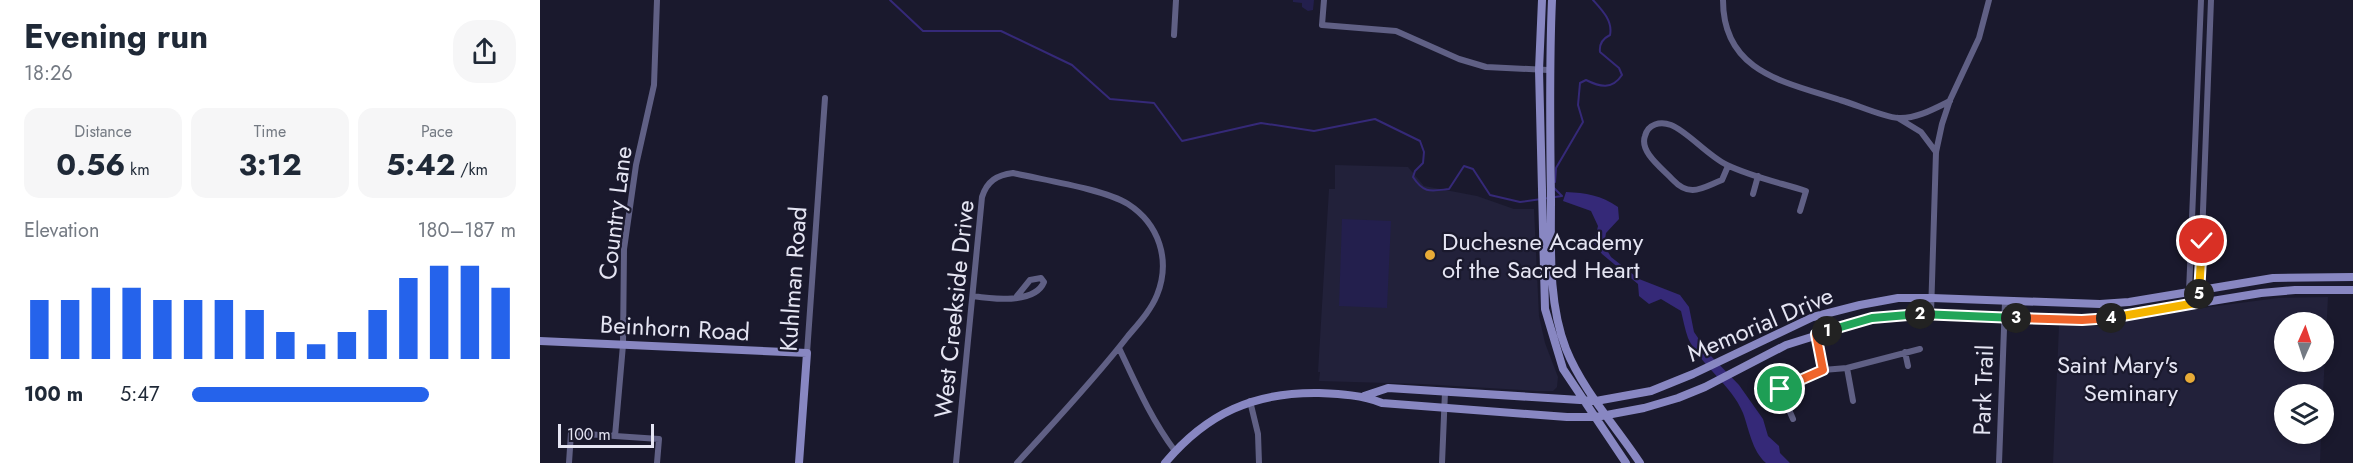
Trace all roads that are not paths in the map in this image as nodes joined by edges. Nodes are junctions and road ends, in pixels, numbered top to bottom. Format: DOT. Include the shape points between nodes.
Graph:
graph roads {
  1 [pos="657,0"];
  2 [pos="1176,0"];
  3 [pos="1324,0"];
  4 [pos="1542,0"];
  5 [pos="1552,0"];
  6 [pos="1723,0"];
  7 [pos="1989,0"];
  8 [pos="2201,0"];
  9 [pos="2211,0"];
  10 [pos="1174,35"];
  11 [pos="2198,63"];
  12 [pos="2208,64"];
  13 [pos="1544,70"];
  14 [pos="825,98"];
  15 [pos="1950,100"];
  16 [pos="1898,118"];
  17 [pos="2196,123"];
  18 [pos="2206,124"];
  19 [pos="1936,152"];
  20 [pos="1728,166"];
  21 [pos="1758,176"];
  22 [pos="2193,189"];
  23 [pos="2204,189"];
  24 [pos="1753,194"];
  25 [pos="1800,211"];
  26 [pos="1546,219"];
  27 [pos="2191,240"];
  28 [pos="2202,241"];
  29 [pos="1543,276"];
  30 [pos="1553,276"];
  31 [pos="2303,276"];
  32 [pos="2353,277"];
  33 [pos="2200,290"];
  34 [pos="2304,290"];
  35 [pos="2353,290"];
  36 [pos="2189,292"];
  37 [pos="973,296"];
  38 [pos="1017,296"];
  39 [pos="1932,298"];
  40 [pos="2005,302"];
  41 [pos="2196,303"];
  42 [pos="2100,304"];
  43 [pos="1931,314"];
  44 [pos="2004,317"];
  45 [pos="2102,319"];
  46 [pos="1816,334"];
  47 [pos="540,341"];
  48 [pos="622,345"];
  49 [pos="1119,348"];
  50 [pos="1920,349"];
  51 [pos="1905,352"];
  52 [pos="807,353"];
  53 [pos="1908,366"];
  54 [pos="1847,369"];
  55 [pos="1823,370"];
  56 [pos="1780,389"];
  57 [pos="1445,392"];
  58 [pos="1767,394"];
  59 [pos="1364,396"];
  60 [pos="1250,401"];
  61 [pos="1596,401"];
  62 [pos="1853,401"];
  63 [pos="1586,402"];
  64 [pos="1445,408"];
  65 [pos="1606,415"];
  66 [pos="1596,417"];
  67 [pos="1793,419"];
  68 [pos="615,436"];
  69 [pos="1175,451"];
  70 [pos="569,463"];
  71 [pos="657,463"];
  72 [pos="799,463"];
  73 [pos="956,463"];
  74 [pos="1017,463"];
  75 [pos="1165,463"];
  76 [pos="1259,463"];
  77 [pos="1442,463"];
  78 [pos="1626,463"];
  79 [pos="1640,463"];
  80 [pos="1999,463"];
  1 -- 48 [label="street, Country Lane" via="654,85 636,165 624,249"];
  2 -- 10 [label="street"];
  3 -- 13 [label="street" via="1322,25 1396,31 1486,67"];
  4 -- 13 [label="main road"];
  5 -- 13 [label="main road"];
  6 -- 16 [label="street" via="1731,42 1756,70"];
  7 -- 15 [label="street" via="1979,38"];
  8 -- 11 [label="street"];
  9 -- 12 [label="street"];
  11 -- 12 [label="street"];
  11 -- 17 [label="street"];
  12 -- 18 [label="street"];
  13 -- 26 [label="main road"];
  14 -- 52 [label="street, Kuhlman Road"];
  15 -- 16 [label="street" via="1927,112"];
  15 -- 19 [label="street"];
  16 -- 19 [label="street" via="1921,132"];
  17 -- 18 [label="street"];
  17 -- 22 [label="street"];
  18 -- 23 [label="street"];
  19 -- 39 [label="street"];
  20 -- 20 [label="street" via="1722,180 1691,191 1682,189 1645,149 1644,137 1650,127 1659,123 1672,125"];
  20 -- 21 [label="street"];
  21 -- 24 [label="street"];
  21 -- 25 [label="street" via="1806,191"];
  22 -- 23 [label="street"];
  22 -- 27 [label="street"];
  23 -- 28 [label="street"];
  26 -- 29 [label="main road"];
  26 -- 30 [label="main road"];
  27 -- 28 [label="street"];
  27 -- 36 [label="street"];
  28 -- 33 [label="street"];
  29 -- 30 [label="main road"];
  29 -- 63 [label="main road" via="1552,338 1563,369"];
  30 -- 61 [label="main road" via="1566,349"];
  31 -- 32 [label="main road, Memorial Drive"];
  31 -- 33 [label="main road, Memorial Drive"];
  31 -- 34 [label="main road"];
  33 -- 36 [label="main road, Memorial Drive"];
  33 -- 41 [label="street"];
  34 -- 35 [label="main road, Memorial Drive"];
  34 -- 41 [label="main road, Memorial Drive"];
  36 -- 41 [label="street"];
  36 -- 42 [label="main road, Memorial Drive"];
  37 -- 38 [label="street"];
  37 -- 49 [label="street, West Creekside Drive" via="982,197 985,187 997,177 1013,173 1112,196 1140,213 1156,235 1164,268 1152,306"];
  37 -- 73 [label="street, West Creekside Drive"];
  39 -- 40 [label="main road, Memorial Drive"];
  39 -- 43 [label="street"];
  39 -- 61 [label="main road, Memorial Drive" via="1898,298 1813,318 1651,391"];
  40 -- 42 [label="main road, Memorial Drive"];
  40 -- 44 [label="street, Park Trail"];
  41 -- 45 [label="main road, Memorial Drive"];
  42 -- 45 [label="main road"];
  43 -- 44 [label="main road, Memorial Drive"];
  43 -- 46 [label="main road, Memorial Drive" via="1872,318"];
  44 -- 45 [label="main road, Memorial Drive"];
  44 -- 80 [label="street, Park Trail"];
  46 -- 55 [label="street"];
  46 -- 65 [label="main road, Memorial Drive" via="1705,387 1644,408"];
  47 -- 48 [label="main road, Beinhorn Road"];
  48 -- 52 [label="main road, Beinhorn Road"];
  48 -- 68 [label="street, Country Lane"];
  49 -- 69 [label="street" via="1159,430"];
  49 -- 74 [label="street"];
  50 -- 51 [label="street"];
  51 -- 53 [label="street"];
  51 -- 54 [label="street"];
  52 -- 72 [label="main road, Kuhlman Road"];
  54 -- 55 [label="street"];
  54 -- 62 [label="street"];
  55 -- 56 [label="street"];
  56 -- 58 [label="street"];
  56 -- 67 [label="street"];
  57 -- 59 [label="main road, Memorial Drive" via="1388,388"];
  57 -- 63 [label="main road, Memorial Drive"];
  57 -- 64 [label="street"];
  59 -- 60 [label="main road, Memorial Drive" via="1283,394"];
  59 -- 64 [label="main road, Memorial Drive" via="1382,403"];
  60 -- 69 [label="main road, Memorial Drive" via="1202,426"];
  60 -- 76 [label="street" via="1258,434"];
  61 -- 63 [label="main road, Memorial Drive"];
  61 -- 65 [label="main road"];
  63 -- 66 [label="main road"];
  64 -- 66 [label="main road, Memorial Drive"];
  64 -- 77 [label="street"];
  65 -- 66 [label="main road, Memorial Drive"];
  65 -- 79 [label="main road"];
  66 -- 78 [label="main road"];
  68 -- 70 [label="street" via="571,433"];
  68 -- 71 [label="street" via="659,439"];
  69 -- 75 [label="main road, Memorial Drive"];
}
